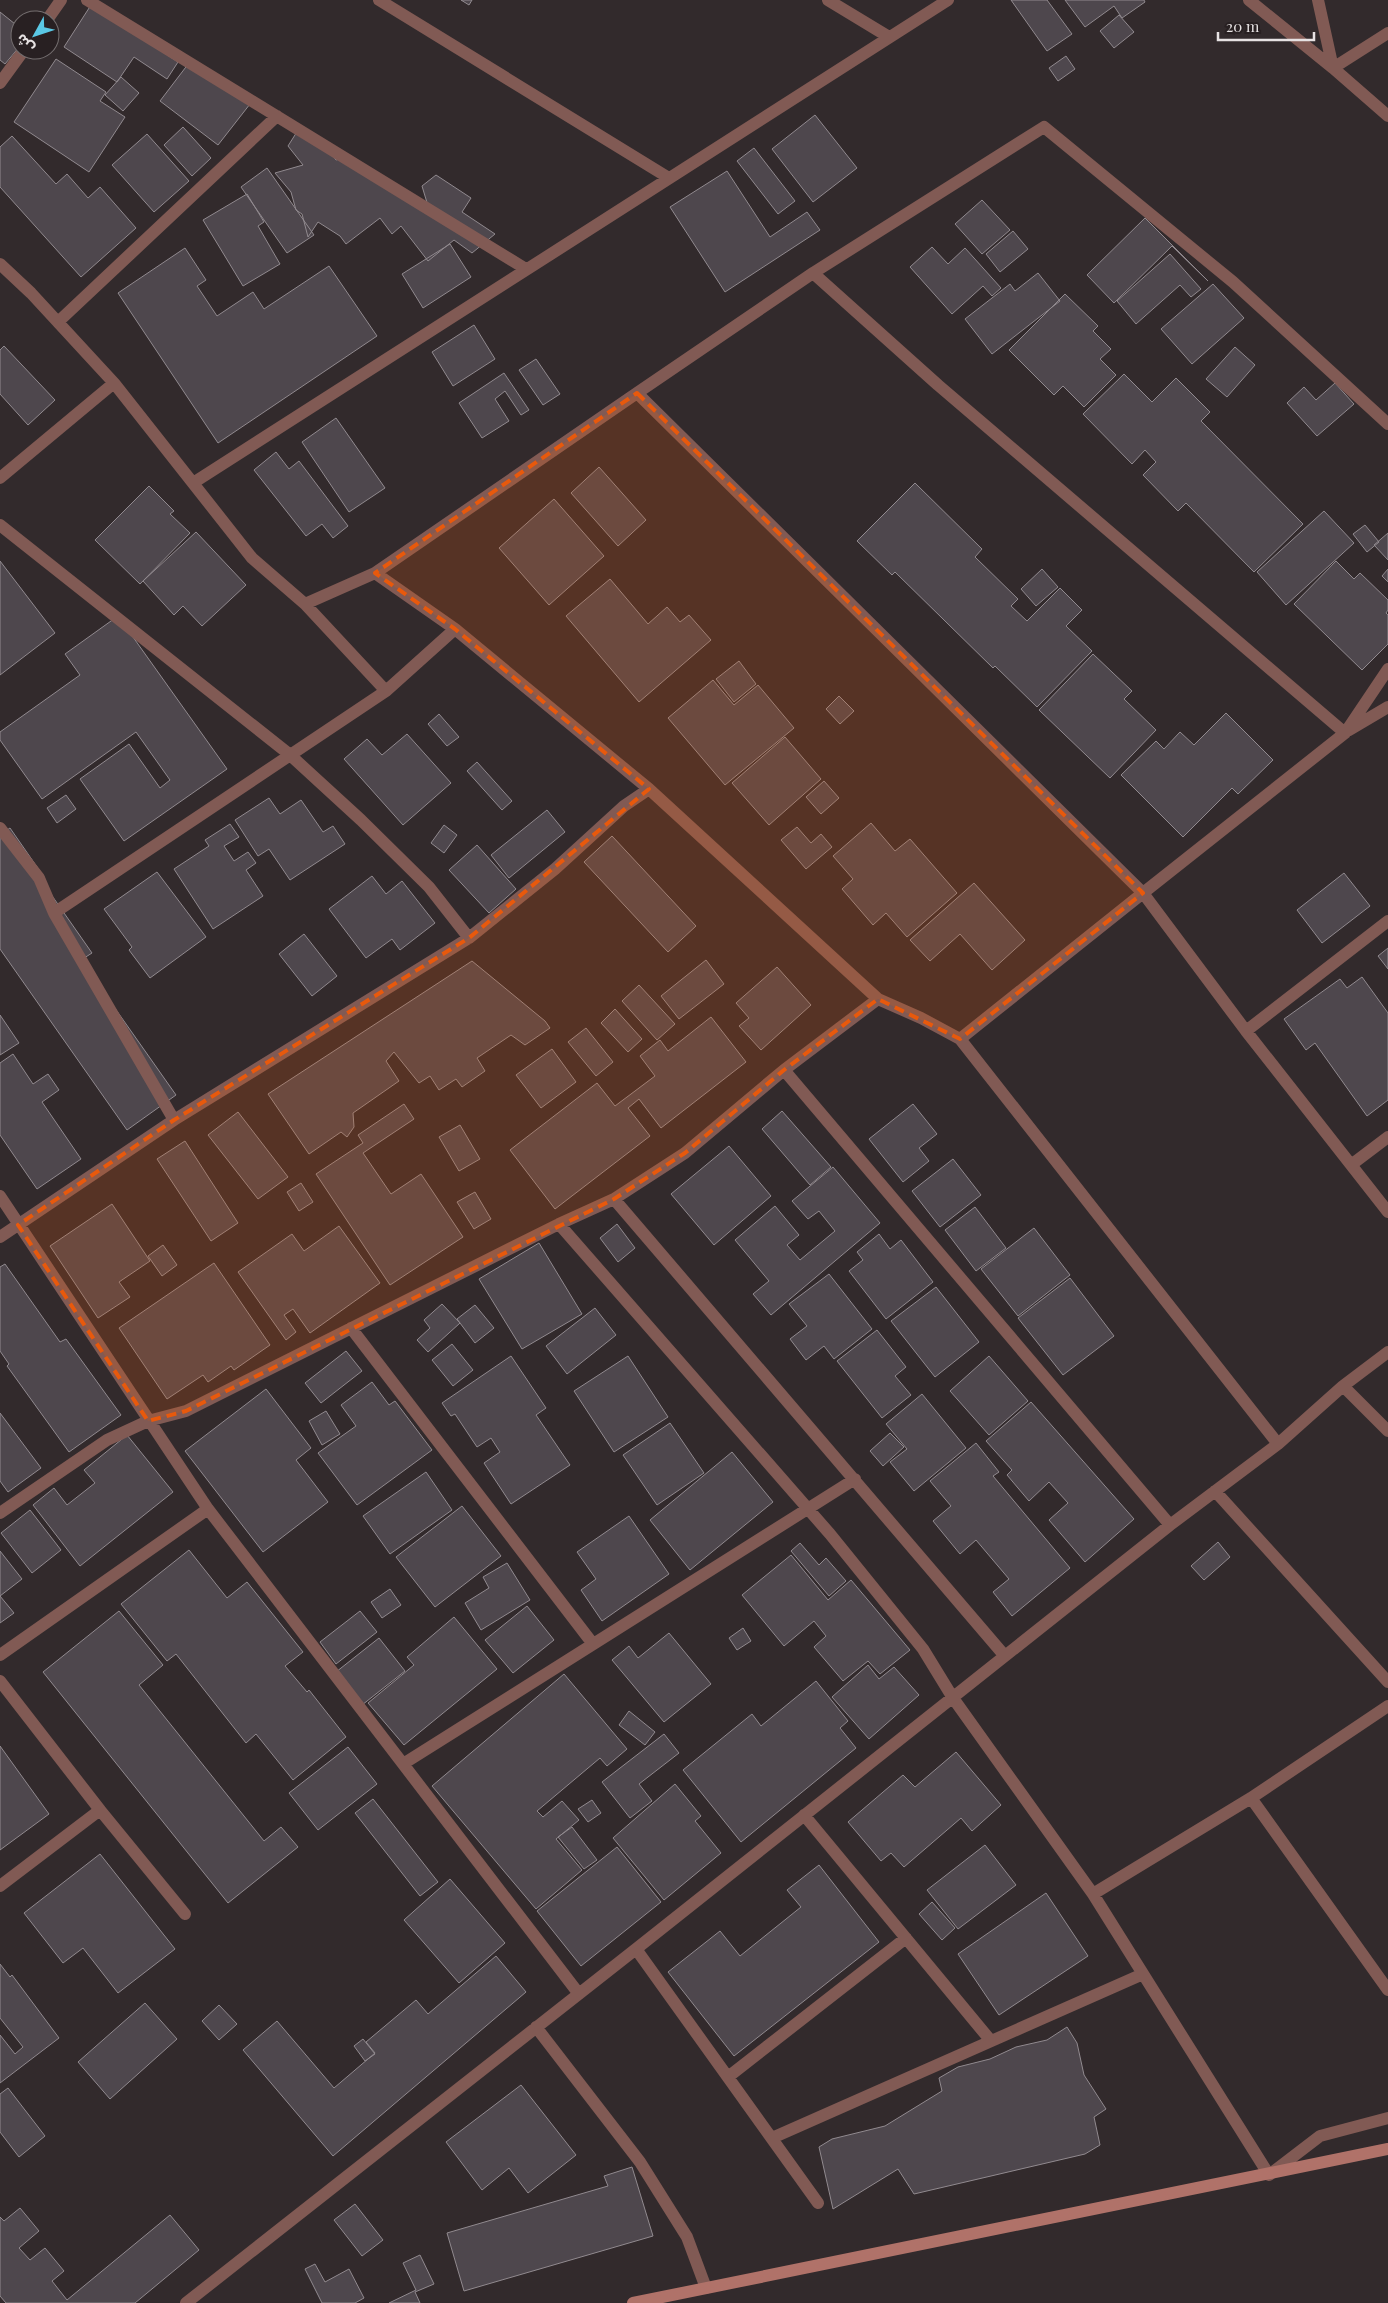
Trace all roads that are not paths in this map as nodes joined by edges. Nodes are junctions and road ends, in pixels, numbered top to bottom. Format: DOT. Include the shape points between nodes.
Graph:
graph roads {
  1 [pos="87,0"];
  2 [pos="379,0"];
  3 [pos="828,0"];
  4 [pos="948,0"];
  5 [pos="1248,0"];
  6 [pos="1318,0"];
  7 [pos="1388,33"];
  8 [pos="890,37"];
  9 [pos="17,60"];
  10 [pos="1333,68"];
  11 [pos="0,83"];
  12 [pos="276,116"];
  13 [pos="1388,116"];
  14 [pos="669,178"];
  15 [pos="0,264"];
  16 [pos="526,269"];
  17 [pos="813,274"];
  18 [pos="58,322"];
  19 [pos="114,383"];
  20 [pos="637,393"];
  21 [pos="1388,424"];
  22 [pos="0,478"];
  23 [pos="193,482"];
  24 [pos="0,525"];
  25 [pos="374,573"];
  26 [pos="305,604"];
  27 [pos="455,629"];
  28 [pos="1388,669"];
  29 [pos="386,691"];
  30 [pos="1388,706"];
  31 [pos="1344,733"];
  32 [pos="289,754"];
  33 [pos="649,789"];
  34 [pos="0,828"];
  35 [pos="1142,894"];
  36 [pos="54,912"];
  37 [pos="1388,921"];
  38 [pos="469,938"];
  39 [pos="878,999"];
  40 [pos="1246,1031"];
  41 [pos="960,1038"];
  42 [pos="784,1070"];
  43 [pos="174,1120"];
  44 [pos="1388,1136"];
  45 [pos="1352,1165"];
  46 [pos="0,1196"];
  47 [pos="614,1199"];
  48 [pos="1388,1212"];
  49 [pos="559,1224"];
  50 [pos="18,1225"];
  51 [pos="0,1237"];
  52 [pos="351,1328"];
  53 [pos="1388,1352"];
  54 [pos="1344,1386"];
  55 [pos="148,1421"];
  56 [pos="1388,1431"];
  57 [pos="1278,1444"];
  58 [pos="855,1479"];
  59 [pos="1215,1491"];
  60 [pos="208,1509"];
  61 [pos="808,1509"];
  62 [pos="0,1513"];
  63 [pos="1170,1525"];
  64 [pos="593,1644"];
  65 [pos="0,1655"];
  66 [pos="1004,1655"];
  67 [pos="0,1681"];
  68 [pos="1388,1682"];
  69 [pos="953,1698"];
  70 [pos="1388,1706"];
  71 [pos="403,1764"];
  72 [pos="1251,1798"];
  73 [pos="100,1810"];
  74 [pos="804,1815"];
  75 [pos="0,1886"];
  76 [pos="1092,1894"];
  77 [pos="185,1914"];
  78 [pos="906,1938"];
  79 [pos="636,1949"];
  80 [pos="1143,1974"];
  81 [pos="1388,1990"];
  82 [pos="579,1994"];
  83 [pos="536,2028"];
  84 [pos="991,2041"];
  85 [pos="728,2077"];
  86 [pos="1388,2118"];
  87 [pos="772,2138"];
  88 [pos="1388,2149"];
  89 [pos="1269,2174"];
  90 [pos="818,2203"];
  91 [pos="706,2288"];
  92 [pos="186,2303"];
  93 [pos="633,2303"];
  1 -- 12 [label="street"];
  2 -- 14 [label="street"];
  3 -- 8 [label="street"];
  4 -- 8 [label="street"];
  5 -- 10 [label="street"];
  6 -- 10 [label="street"];
  7 -- 10 [label="street"];
  8 -- 14 [label="street"];
  9 -- 11 [label="street"];
  10 -- 13 [label="street"];
  12 -- 16 [label="street"];
  12 -- 18 [label="street"];
  14 -- 16 [label="street"];
  15 -- 18 [label="street"];
  16 -- 23 [label="street"];
  17 -- 20 [label="street"];
  17 -- 21 [label="street" via="1044,127 1233,282"];
  17 -- 31 [label="street"];
  18 -- 19 [label="street"];
  19 -- 22 [label="street"];
  19 -- 23 [label="street"];
  20 -- 25 [label="street"];
  20 -- 35 [label="street"];
  23 -- 26 [label="street" via="252,558"];
  24 -- 32 [label="street"];
  25 -- 26 [label="street"];
  25 -- 27 [label="street"];
  26 -- 29 [label="street"];
  27 -- 29 [label="street"];
  27 -- 33 [label="street"];
  28 -- 31 [label="street"];
  29 -- 32 [label="street"];
  30 -- 31 [label="street"];
  31 -- 35 [label="street"];
  32 -- 36 [label="street"];
  32 -- 38 [label="street" via="429,887"];
  33 -- 38 [label="street" via="624,806 555,869"];
  33 -- 39 [label="street"];
  34 -- 36 [label="street" via="38,878"];
  35 -- 40 [label="street"];
  35 -- 41 [label="street"];
  36 -- 43 [label="street"];
  37 -- 40 [label="street"];
  38 -- 43 [label="street"];
  39 -- 41 [label="street"];
  39 -- 42 [label="street"];
  40 -- 45 [label="street"];
  41 -- 57 [label="street"];
  42 -- 47 [label="street" via="685,1153"];
  42 -- 63 [label="street"];
  43 -- 50 [label="street"];
  44 -- 45 [label="street"];
  45 -- 48 [label="street"];
  46 -- 50 [label="street"];
  47 -- 49 [label="street"];
  47 -- 58 [label="street"];
  49 -- 52 [label="street"];
  49 -- 61 [label="street"];
  50 -- 51 [label="street"];
  50 -- 55 [label="street"];
  52 -- 55 [label="street" via="186,1411"];
  52 -- 64 [label="street"];
  53 -- 54 [label="street"];
  54 -- 56 [label="street"];
  54 -- 57 [label="street"];
  55 -- 60 [label="street"];
  55 -- 62 [label="street" via="107,1440"];
  57 -- 59 [label="street"];
  58 -- 61 [label="street"];
  58 -- 66 [label="street"];
  59 -- 63 [label="street"];
  59 -- 68 [label="street"];
  60 -- 65 [label="street"];
  60 -- 71 [label="street"];
  61 -- 64 [label="street"];
  61 -- 69 [label="street" via="923,1649"];
  63 -- 66 [label="street"];
  64 -- 71 [label="street"];
  66 -- 69 [label="street"];
  67 -- 73 [label="street"];
  69 -- 74 [label="street"];
  69 -- 76 [label="street"];
  70 -- 72 [label="street"];
  71 -- 82 [label="street"];
  72 -- 76 [label="street"];
  72 -- 81 [label="street"];
  73 -- 75 [label="street"];
  73 -- 77 [label="street"];
  74 -- 78 [label="street"];
  74 -- 79 [label="street"];
  76 -- 80 [label="street"];
  78 -- 84 [label="street"];
  78 -- 85 [label="street"];
  79 -- 82 [label="street"];
  79 -- 85 [label="street"];
  80 -- 84 [label="street"];
  80 -- 89 [label="street"];
  82 -- 83 [label="street"];
  83 -- 91 [label="street" via="640,2162 687,2237"];
  83 -- 92 [label="street"];
  84 -- 87 [label="street"];
  85 -- 87 [label="street"];
  86 -- 89 [label="street" via="1320,2136"];
  87 -- 90 [label="street"];
  88 -- 89 [label="main road"];
  89 -- 91 [label="main road"];
  91 -- 93 [label="main road"];
}
